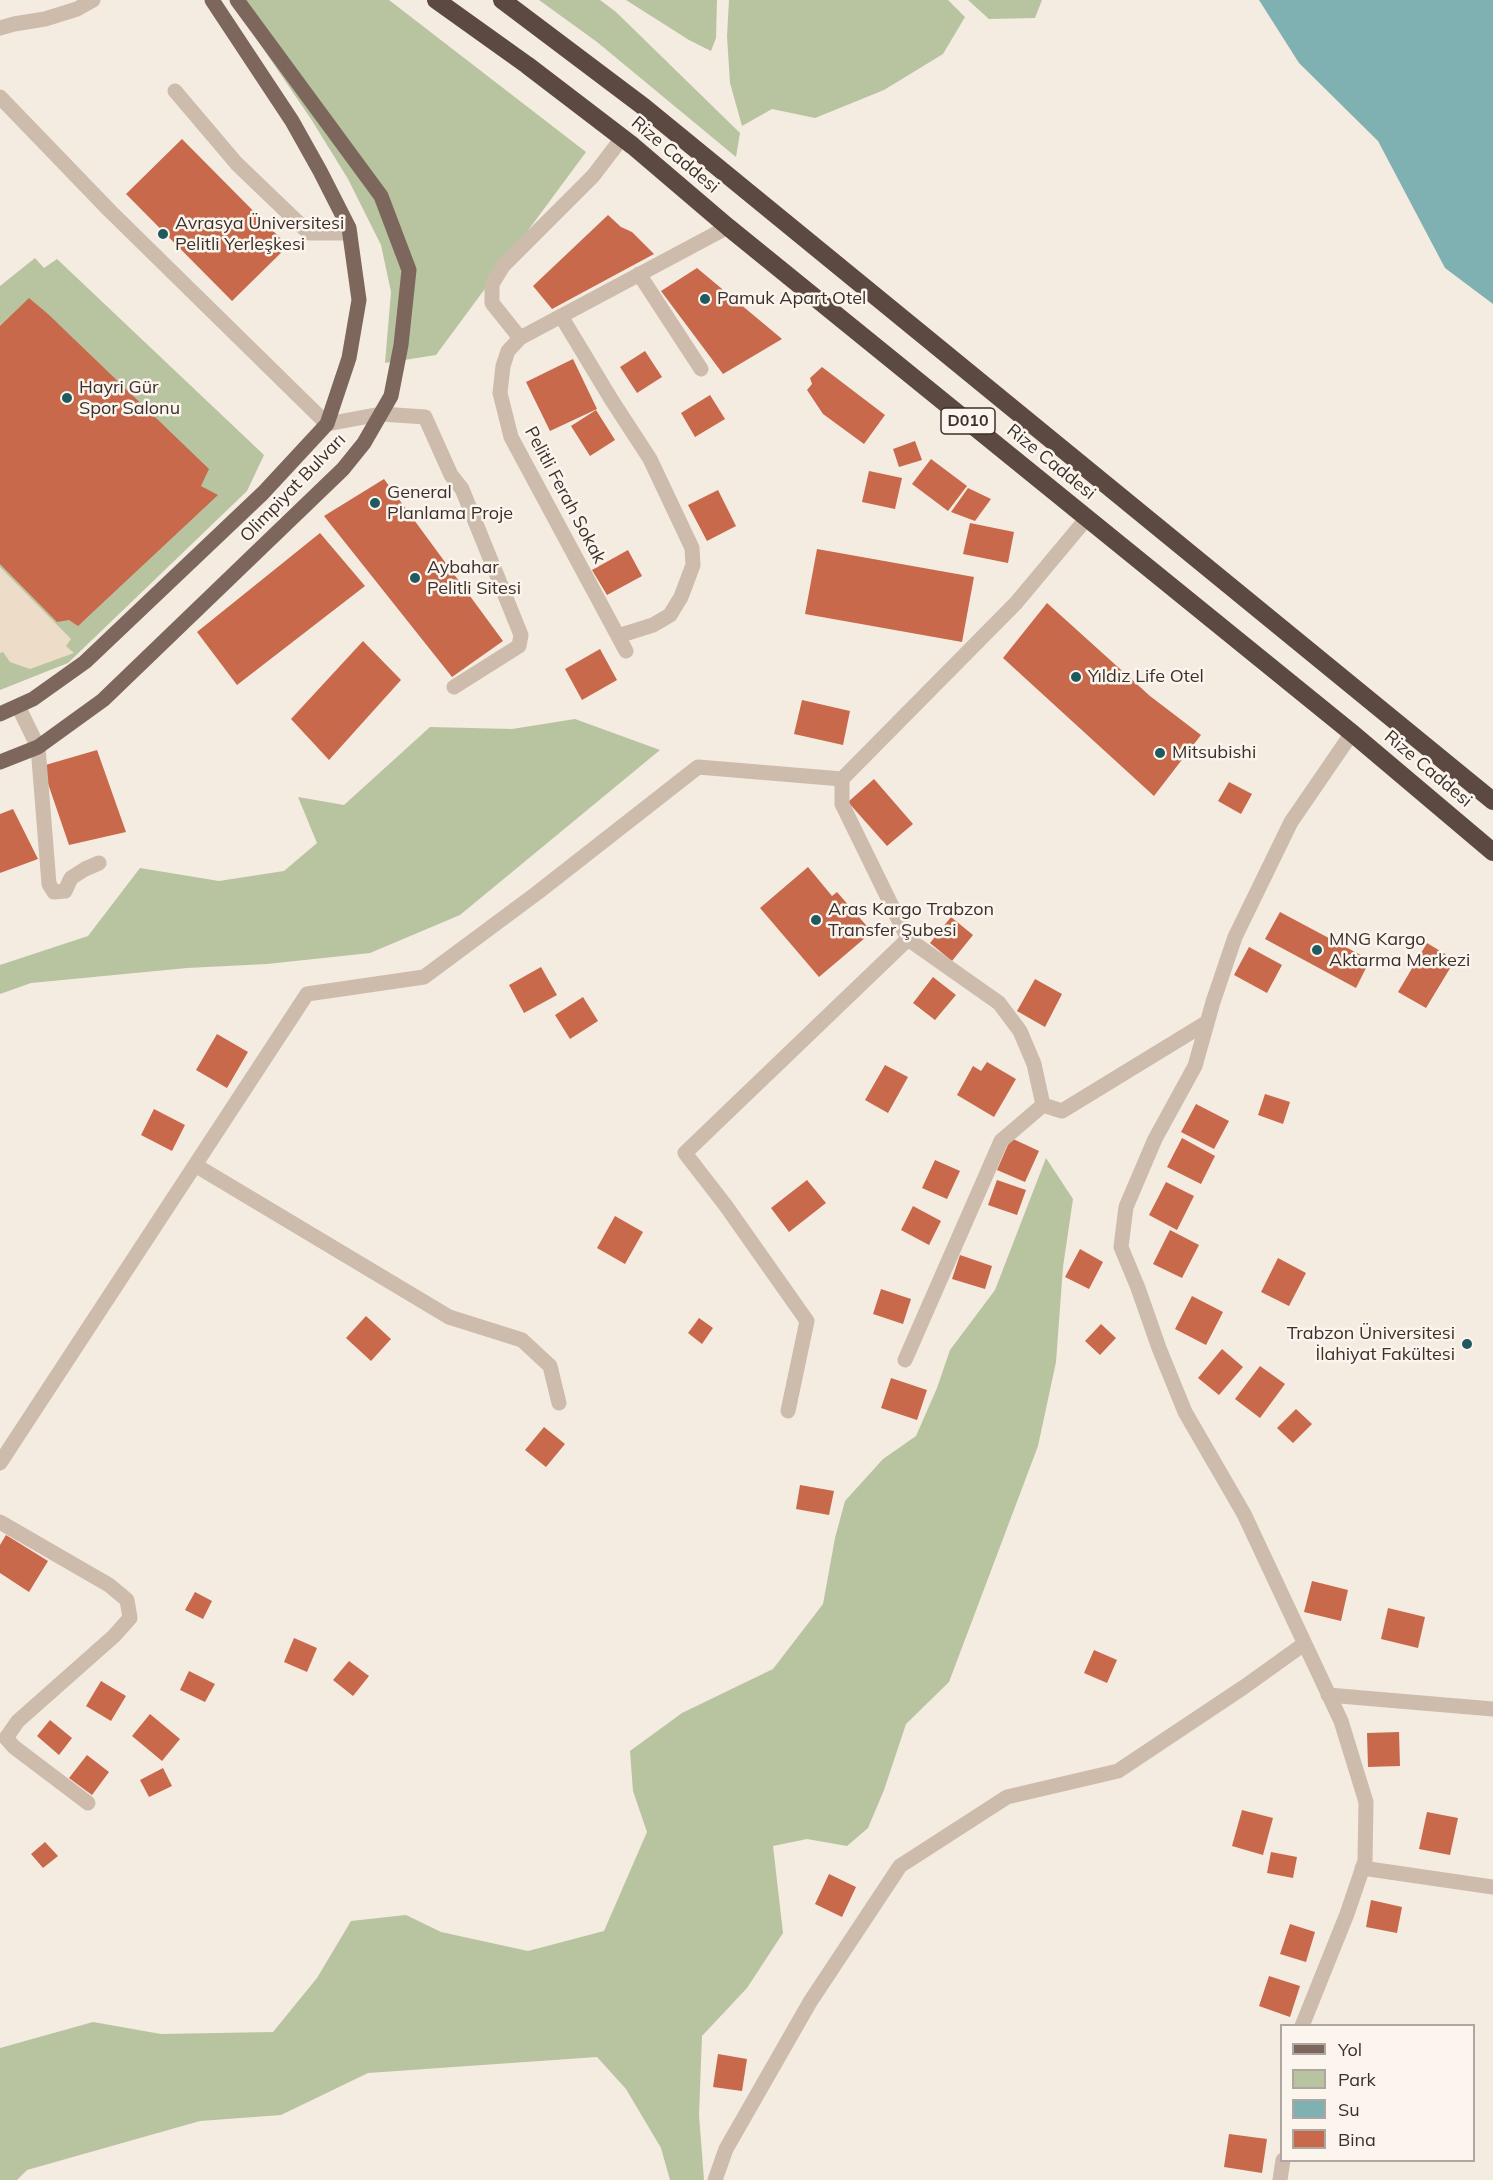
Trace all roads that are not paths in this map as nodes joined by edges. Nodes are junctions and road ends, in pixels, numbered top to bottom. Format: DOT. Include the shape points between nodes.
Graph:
graph roads {
  1 [pos="93,0"];
  2 [pos="212,0"];
  3 [pos="237,0"];
  4 [pos="436,0"];
  5 [pos="502,0"];
  6 [pos="0,28"];
  7 [pos="175,91"];
  8 [pos="0,98"];
  9 [pos="621,138"];
  10 [pos="728,227"];
  11 [pos="350,233"];
  12 [pos="639,274"];
  13 [pos="561,316"];
  14 [pos="520,338"];
  15 [pos="701,369"];
  16 [pos="381,414"];
  17 [pos="327,424"];
  18 [pos="1087,518"];
  19 [pos="618,636"];
  20 [pos="626,651"];
  21 [pos="454,687"];
  22 [pos="18,706"];
  23 [pos="0,714"];
  24 [pos="1352,733"];
  25 [pos="38,747"];
  26 [pos="0,762"];
  27 [pos="842,779"];
  28 [pos="1493,801"];
  29 [pos="1493,852"];
  30 [pos="99,864"];
  31 [pos="908,939"];
  32 [pos="1206,1023"];
  33 [pos="1043,1105"];
  34 [pos="195,1165"];
  35 [pos="905,1360"];
  36 [pos="559,1403"];
  37 [pos="788,1412"];
  38 [pos="0,1463"];
  39 [pos="0,1522"];
  40 [pos="1304,1644"];
  41 [pos="1328,1695"];
  42 [pos="1493,1709"];
  43 [pos="88,1803"];
  44 [pos="1362,1868"];
  45 [pos="1493,1887"];
  46 [pos="1302,2024"];
  47 [pos="1283,2162"];
  48 [pos="715,2180"];
  49 [pos="1280,2180"];
  1 -- 6 [label="street" via="45,19"];
  2 -- 11 [label="main road, Olimpiyat Bulvarı" via="292,121"];
  3 -- 16 [label="main road, Olimpiyat Bulvarı" via="381,196 409,270 401,345 391,396"];
  4 -- 9 [label="highway, Rize Caddesi / D010" via="527,64"];
  5 -- 28 [label="highway, Rize Caddesi / D010" via="644,107"];
  7 -- 11 [label="street" via="237,164 309,233"];
  8 -- 17 [label="street"];
  9 -- 10 [label="highway, Rize Caddesi / D010"];
  9 -- 14 [label="street" via="593,176 503,267 492,284 492,303"];
  10 -- 12 [label="street, Pelitli Ferah Sokak"];
  10 -- 18 [label="highway, Rize Caddesi / D010"];
  11 -- 17 [label="main road, Olimpiyat Bulvarı" via="359,300 349,358"];
  12 -- 13 [label="street, Pelitli Ferah Sokak"];
  12 -- 15 [label="street"];
  13 -- 14 [label="street, Pelitli Ferah Sokak"];
  13 -- 19 [label="street" via="650,459 692,548 693,565 670,615"];
  14 -- 19 [label="street, Pelitli Ferah Sokak" via="508,351 500,393 511,437"];
  16 -- 17 [label="street"];
  16 -- 21 [label="street" via="425,417 462,489 521,635 519,646"];
  16 -- 25 [label="main road, Olimpiyat Bulvarı" via="343,470 103,700"];
  17 -- 22 [label="main road, Olimpiyat Bulvarı" via="262,493 85,662"];
  18 -- 24 [label="highway, Rize Caddesi / D010"];
  18 -- 27 [label="street" via="1016,603"];
  19 -- 20 [label="street, Pelitli Ferah Sokak"];
  22 -- 23 [label="main road, Olimpiyat Bulvarı"];
  22 -- 25 [label="street"];
  24 -- 29 [label="highway, Rize Caddesi / D010"];
  24 -- 32 [label="street" via="1291,822 1235,937"];
  25 -- 26 [label="main road, Olimpiyat Bulvarı"];
  25 -- 30 [label="street" via="49,884 54,892 65,891 71,878"];
  27 -- 31 [label="street" via="842,804"];
  27 -- 34 [label="street" via="699,767 424,977 307,994"];
  31 -- 33 [label="street" via="999,1003 1025,1042"];
  31 -- 37 [label="street" via="685,1153 807,1321"];
  32 -- 33 [label="street" via="1062,1111"];
  32 -- 40 [label="street" via="1195,1066 1155,1139 1126,1207 1120,1247 1185,1412 1244,1514"];
  33 -- 35 [label="street" via="1001,1141"];
  34 -- 36 [label="street" via="449,1317 522,1340 550,1366"];
  34 -- 38 [label="street"];
  39 -- 43 [label="street" via="109,1585 127,1600 130,1618 18,1721 6,1738"];
  40 -- 41 [label="street"];
  40 -- 48 [label="street" via="1118,1771 1007,1797 900,1866 810,2002 726,2149"];
  41 -- 42 [label="street"];
  41 -- 44 [label="street" via="1341,1722 1366,1802"];
  44 -- 45 [label="street"];
  44 -- 46 [label="street"];
  47 -- 49 [label="street"];
}
